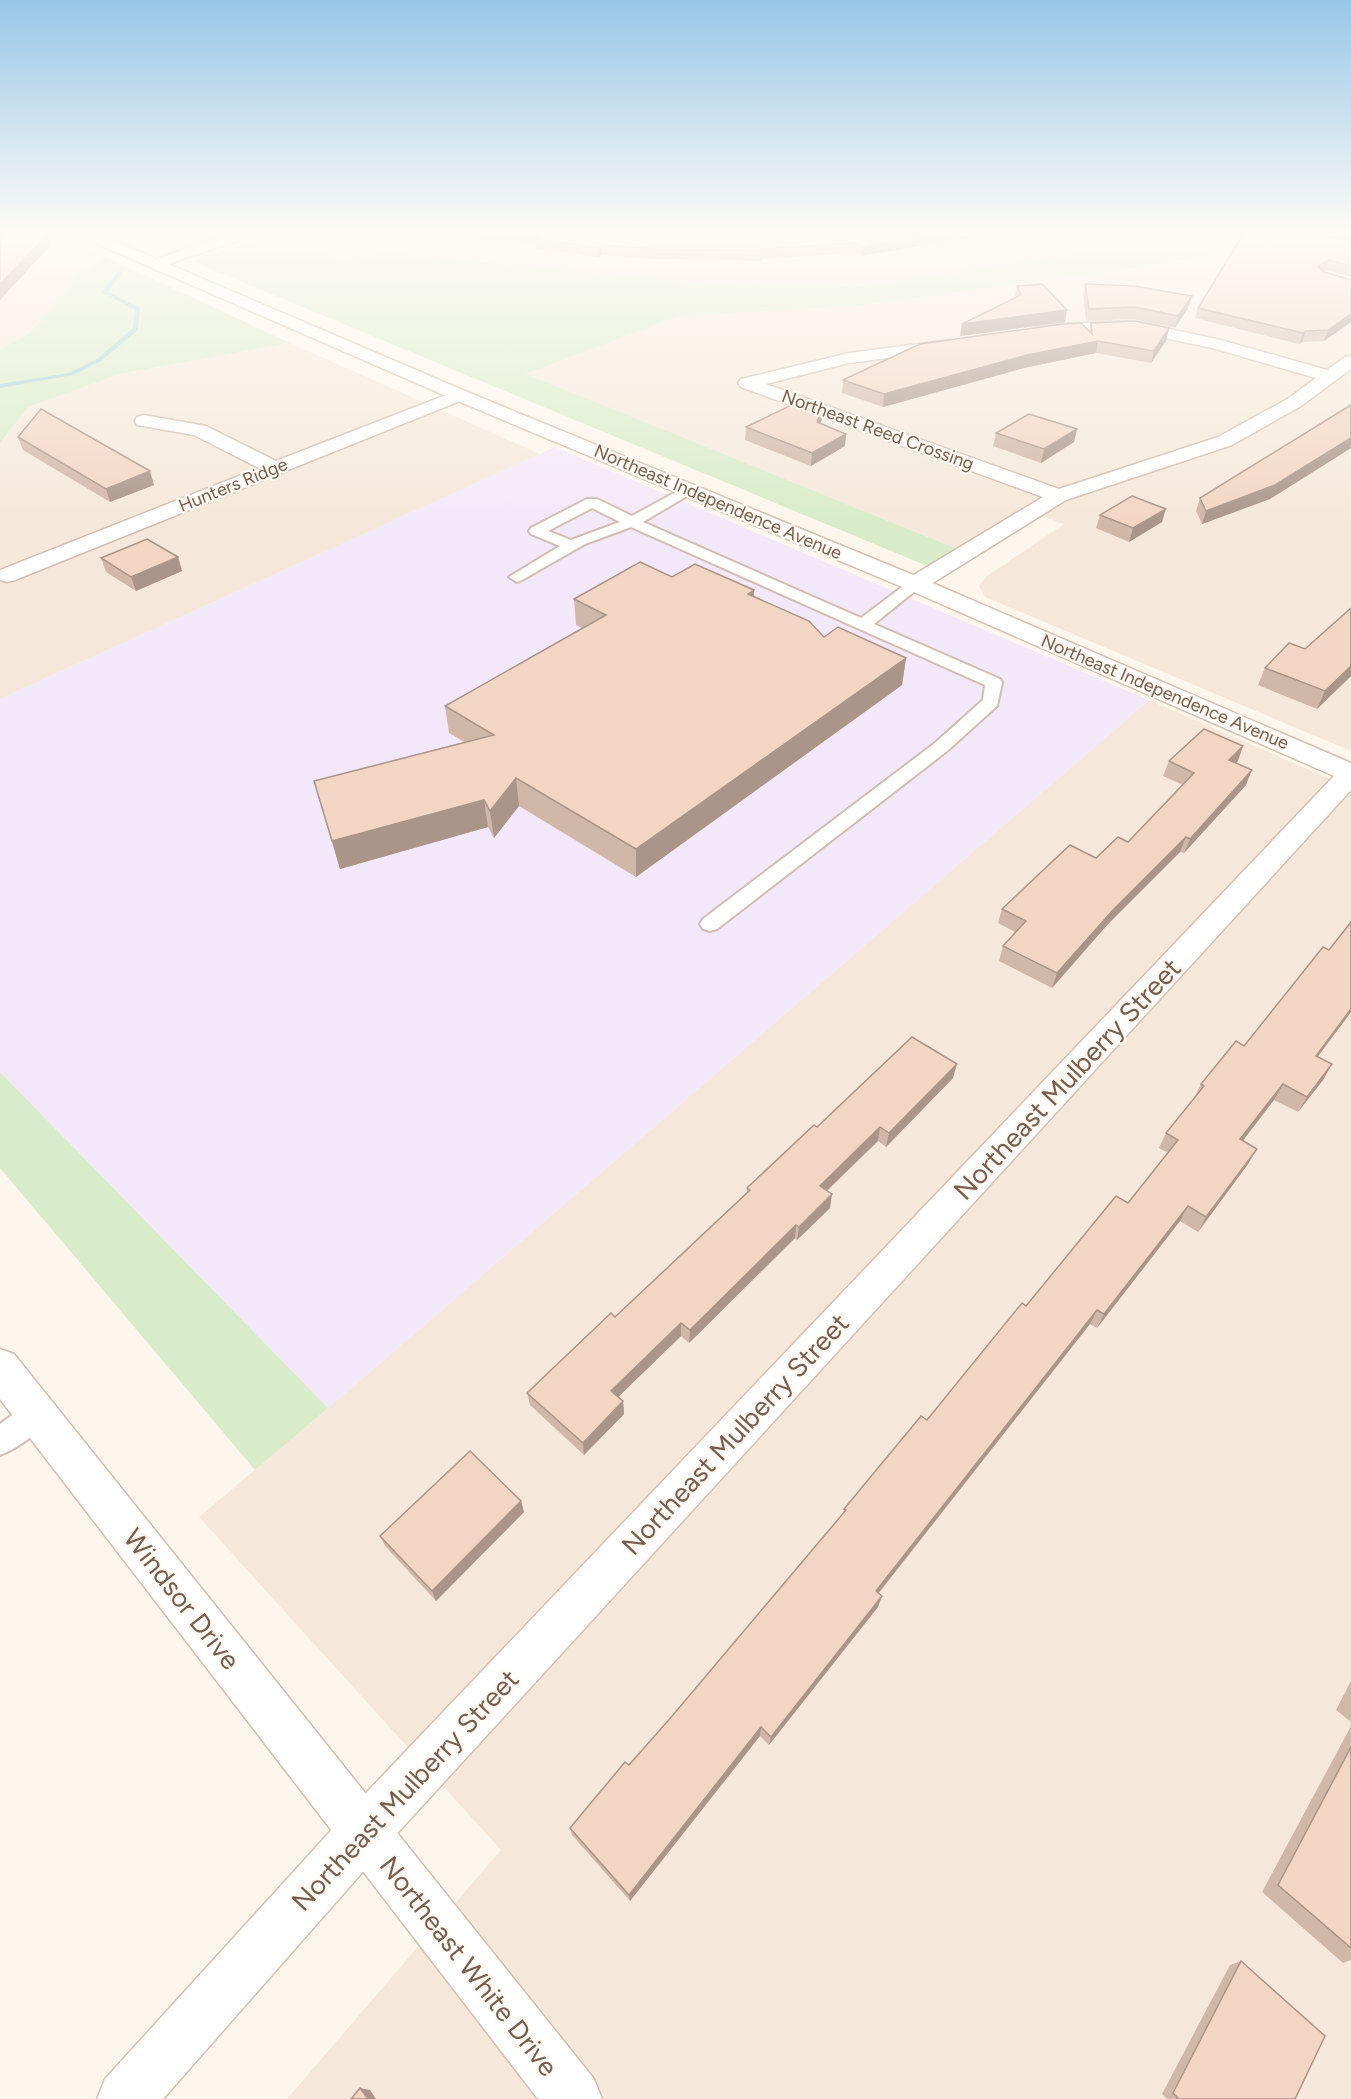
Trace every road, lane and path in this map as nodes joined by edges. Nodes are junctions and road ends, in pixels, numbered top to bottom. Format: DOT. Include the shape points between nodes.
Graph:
graph roads {
  1 [pos="310,331"];
  2 [pos="1047,331"];
  3 [pos="1155,331"];
  4 [pos="1020,335"];
  5 [pos="965,343"];
  6 [pos="1351,360"];
  7 [pos="1329,376"];
  8 [pos="459,395"];
  9 [pos="144,421"];
  10 [pos="274,468"];
  11 [pos="687,490"];
  12 [pos="1059,496"];
  13 [pos="632,522"];
  14 [pos="572,546"];
  15 [pos="7,575"];
  16 [pos="517,577"];
  17 [pos="915,584"];
  18 [pos="863,625"];
  19 [pos="1351,774"];
  20 [pos="710,924"];
  21 [pos="0,1367"];
  22 [pos="37,1413"];
  23 [pos="0,1441"];
  24 [pos="364,1832"];
  25 [pos="125,2099"];
  26 [pos="574,2099"];
  1 -- 8 [label="street, Northeast Independence Avenue"];
  2 -- 4 [label="street"];
  3 -- 7 [label="street"];
  5 -- 12 [label="street, Northeast Reed Crossing" via="849,358 747,383"];
  6 -- 7 [label="street"];
  7 -- 12 [label="street" via="1295,402 1225,441"];
  8 -- 10 [label="street, Hunters Ridge"];
  8 -- 11 [label="street, Northeast Independence Avenue"];
  9 -- 10 [label="street" via="199,430"];
  10 -- 15 [label="street, Hunters Ridge"];
  11 -- 13 [label="lane"];
  11 -- 17 [label="street, Northeast Independence Avenue"];
  12 -- 17 [label="street"];
  13 -- 14 [label="lane"];
  13 -- 14 [label="lane" via="592,502 536,531"];
  13 -- 18 [label="lane"];
  14 -- 16 [label="lane"];
  17 -- 18 [label="lane"];
  17 -- 19 [label="street, Northeast Independence Avenue"];
  18 -- 20 [label="lane" via="994,682 991,702 941,747"];
  19 -- 24 [label="street, Northeast Mulberry Street"];
  21 -- 22 [label="street, Windsor Drive"];
  22 -- 23 [label="lane"];
  22 -- 24 [label="street, Windsor Drive"];
  24 -- 25 [label="street, Northeast Mulberry Street"];
  24 -- 26 [label="street, Northeast White Drive"];
}
